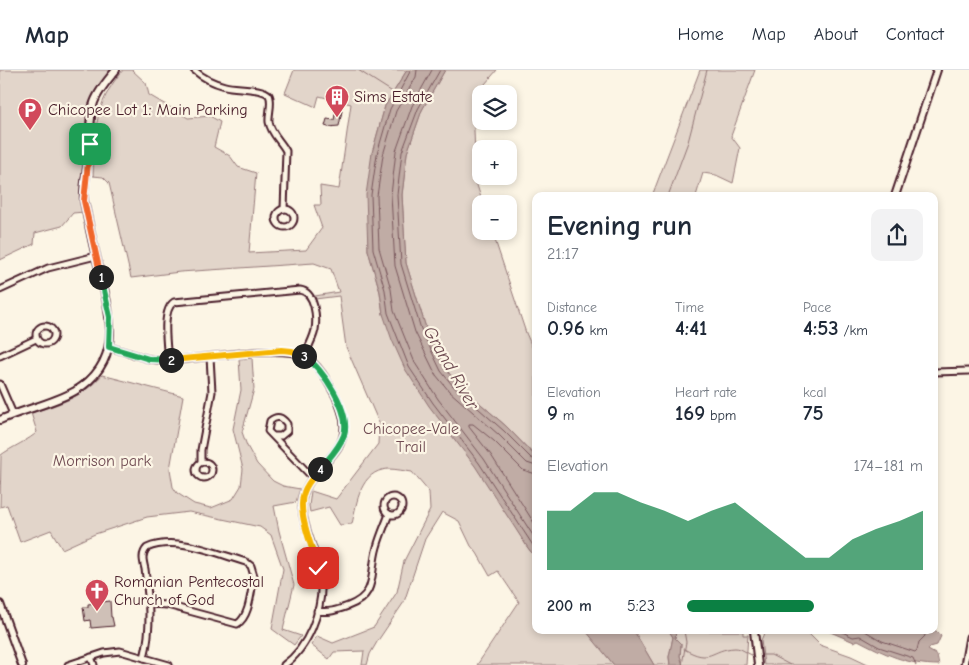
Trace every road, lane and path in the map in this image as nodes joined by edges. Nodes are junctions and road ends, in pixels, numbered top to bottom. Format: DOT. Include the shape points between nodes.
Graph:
graph roads {
  1 [pos="116,70"];
  2 [pos="194,70"];
  3 [pos="937,70"];
  4 [pos="896,192"];
  5 [pos="284,209"];
  6 [pos="96,256"];
  7 [pos="0,290"];
  8 [pos="36,339"];
  9 [pos="109,347"];
  10 [pos="0,356"];
  11 [pos="304,356"];
  12 [pos="210,357"];
  13 [pos="168,360"];
  14 [pos="969,371"];
  15 [pos="938,372"];
  16 [pos="0,384"];
  17 [pos="13,414"];
  18 [pos="0,420"];
  19 [pos="274,436"];
  20 [pos="201,462"];
  21 [pos="312,478"];
  22 [pos="390,514"];
  23 [pos="0,604"];
  24 [pos="150,604"];
  25 [pos="318,610"];
  26 [pos="754,634"];
  27 [pos="969,637"];
  28 [pos="91,657"];
  29 [pos="144,658"];
  30 [pos="22,665"];
  31 [pos="68,665"];
  32 [pos="94,665"];
  33 [pos="169,665"];
  34 [pos="284,665"];
  35 [pos="758,665"];
  36 [pos="964,665"];
  1 -- 6 [label="street" via="101,87 90,115 84,201"];
  2 -- 5 [label="street" via="220,84 268,94 269,124 286,151"];
  3 -- 4 [label="street"];
  6 -- 7 [label="street" via="48,268"];
  6 -- 9 [label="street" via="110,317"];
  8 -- 10 [label="street"];
  9 -- 13 [label="street" via="149,359"];
  9 -- 17 [label="street" via="95,374 81,387"];
  11 -- 12 [label="street" via="282,350"];
  11 -- 13 [label="street" via="315,323 312,299 307,292 300,290 170,304 166,314"];
  11 -- 21 [label="street" via="319,369 328,383 345,424 339,446"];
  12 -- 13 [label="street"];
  12 -- 20 [label="street" via="212,392"];
  14 -- 15 [label="street"];
  16 -- 17 [label="street"];
  17 -- 18 [label="street"];
  19 -- 21 [label="street"];
  21 -- 25 [label="street" via="304,490 302,507 321,582"];
  22 -- 25 [label="street" via="377,548 367,594 358,602 334,611"];
  23 -- 30 [label="street"];
  24 -- 24 [label="street" via="167,605 237,624 246,613 253,570 246,562 185,545 150,546 143,558"];
  24 -- 29 [label="street"];
  25 -- 34 [label="street" via="306,641"];
  26 -- 35 [label="street"];
  27 -- 36 [label="street"];
  28 -- 29 [label="street" via="120,652"];
  28 -- 31 [label="street"];
  28 -- 32 [label="street"];
  29 -- 33 [label="street"];
}
